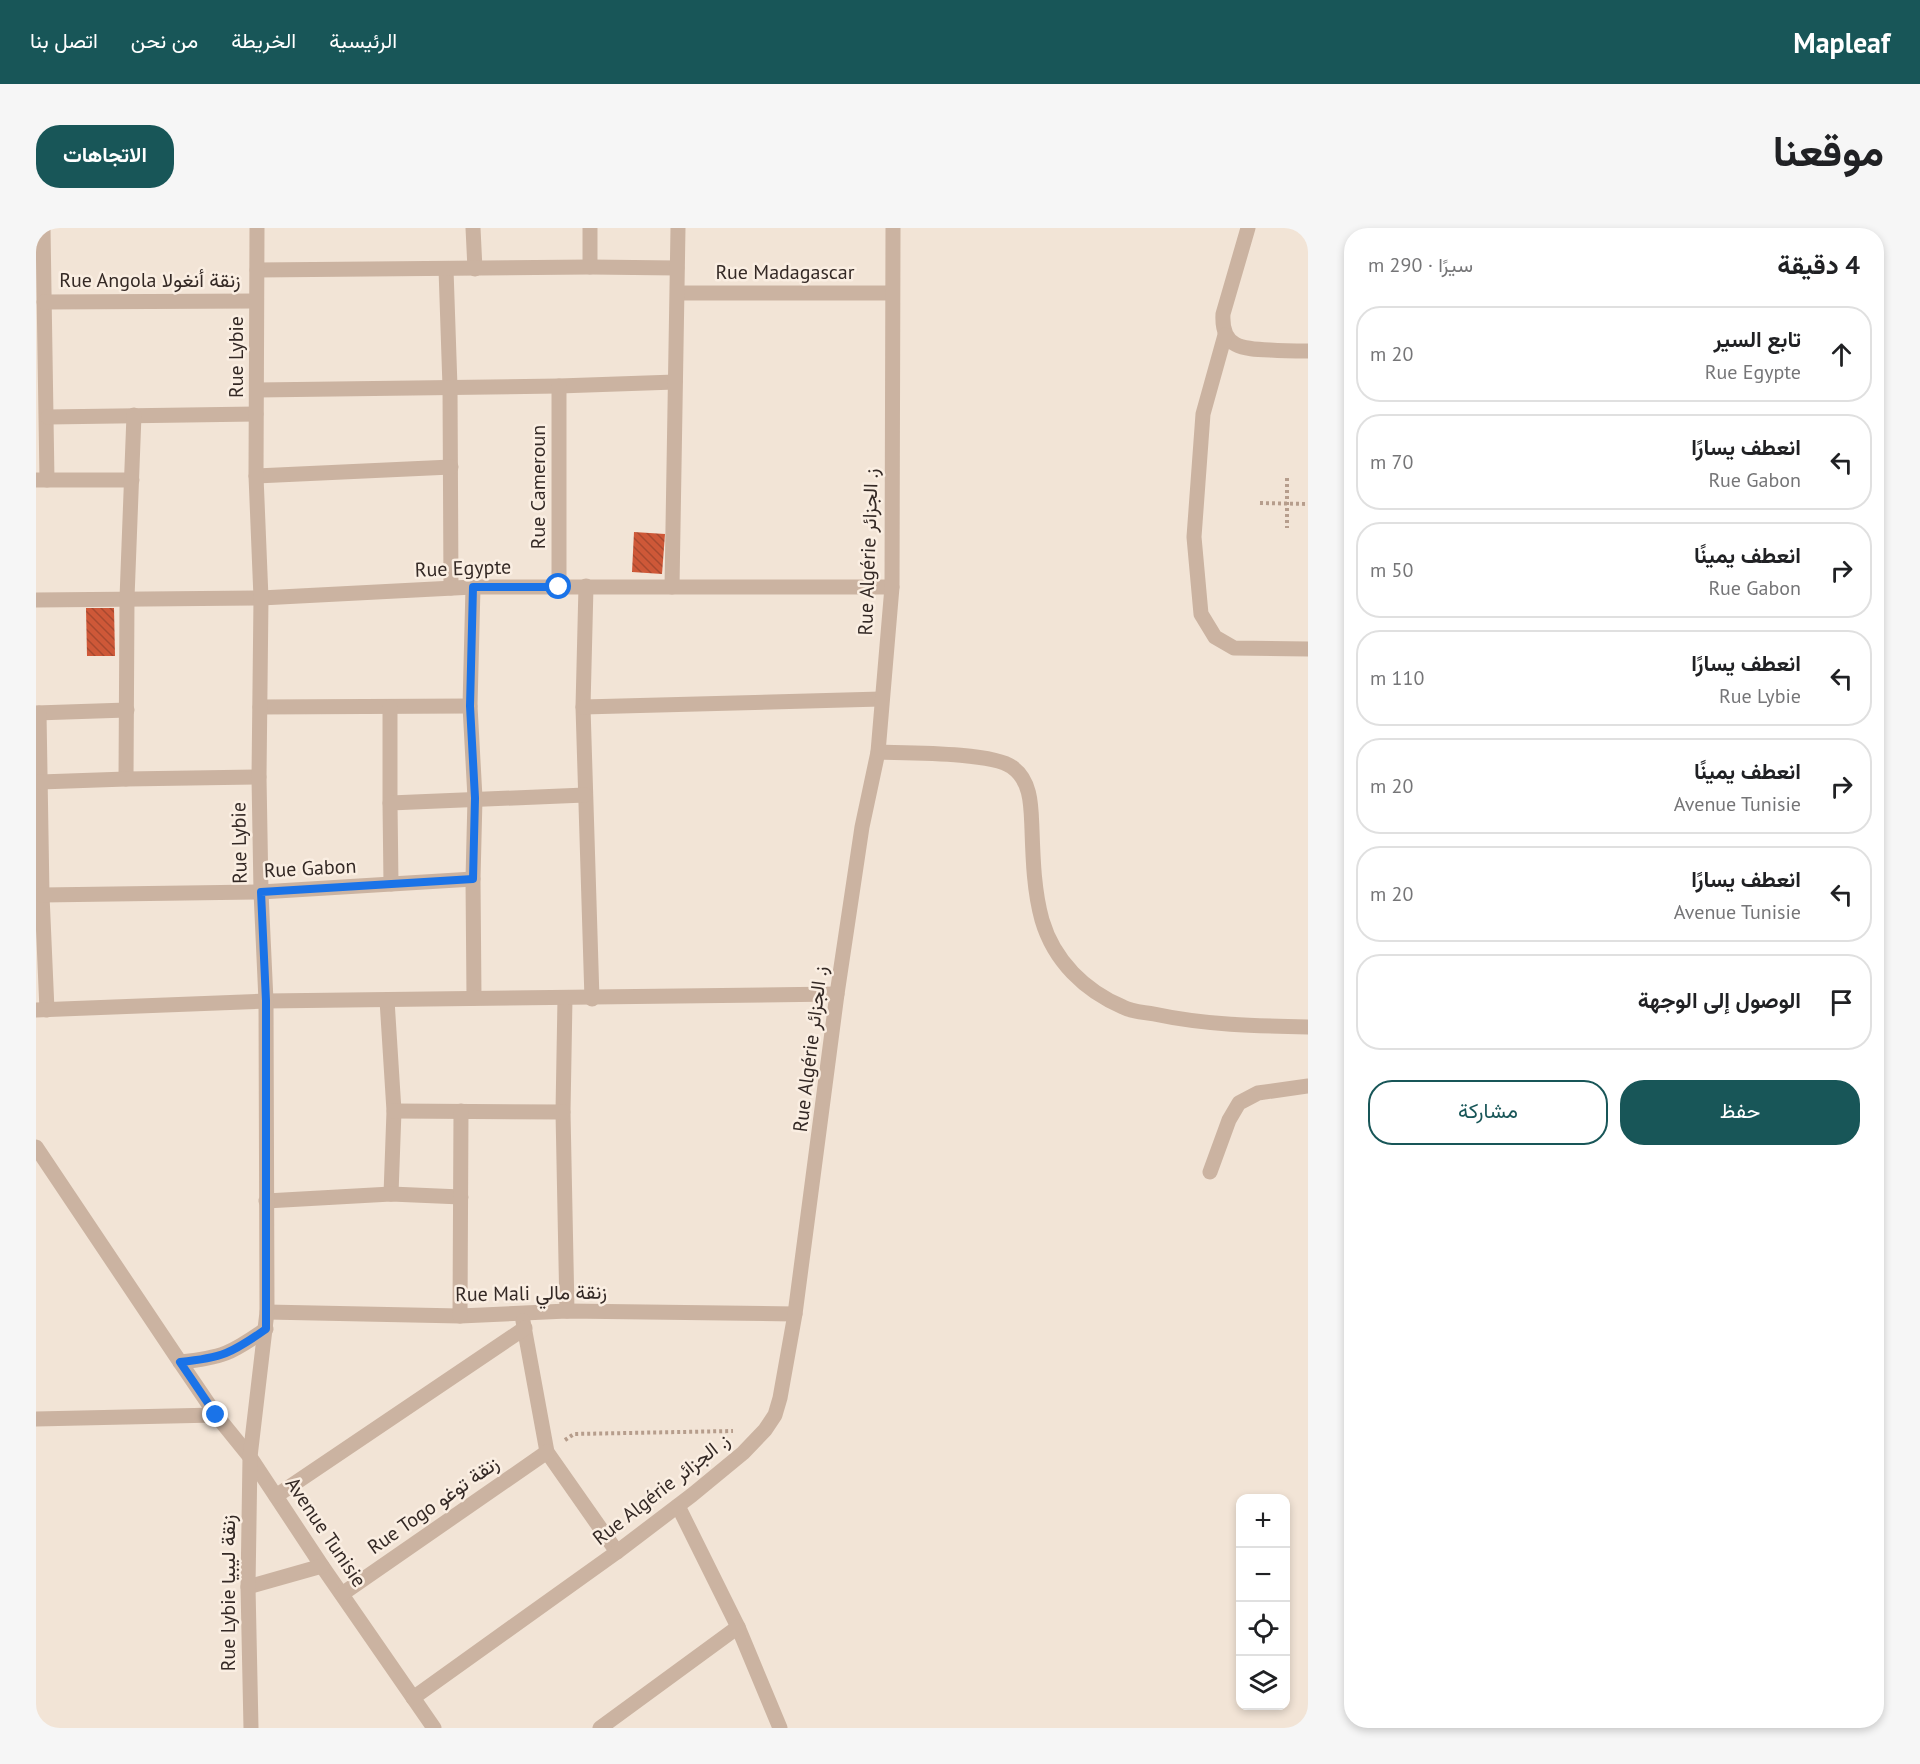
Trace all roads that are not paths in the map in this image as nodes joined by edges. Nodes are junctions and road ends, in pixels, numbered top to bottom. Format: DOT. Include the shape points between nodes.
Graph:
graph roads {
  1 [pos="43,228"];
  2 [pos="257,228"];
  3 [pos="474,228"];
  4 [pos="590,228"];
  5 [pos="678,228"];
  6 [pos="892,228"];
  7 [pos="1248,228"];
  8 [pos="590,267"];
  9 [pos="677,268"];
  10 [pos="446,269"];
  11 [pos="475,269"];
  12 [pos="257,270"];
  13 [pos="678,293"];
  14 [pos="892,293"];
  15 [pos="256,301"];
  16 [pos="44,302"];
  17 [pos="1225,335"];
  18 [pos="1308,351"];
  19 [pos="675,382"];
  20 [pos="559,386"];
  21 [pos="450,387"];
  22 [pos="257,390"];
  23 [pos="256,414"];
  24 [pos="134,415"];
  25 [pos="48,417"];
  26 [pos="451,467"];
  27 [pos="256,476"];
  28 [pos="42,480"];
  29 [pos="132,480"];
  30 [pos="586,586"];
  31 [pos="473,587"];
  32 [pos="559,587"];
  33 [pos="672,587"];
  34 [pos="892,587"];
  35 [pos="451,588"];
  36 [pos="127,598"];
  37 [pos="261,598"];
  38 [pos="36,600"];
  39 [pos="1308,649"];
  40 [pos="881,699"];
  41 [pos="390,706"];
  42 [pos="470,706"];
  43 [pos="260,707"];
  44 [pos="583,707"];
  45 [pos="127,710"];
  46 [pos="38,713"];
  47 [pos="878,752"];
  48 [pos="259,777"];
  49 [pos="126,778"];
  50 [pos="40,782"];
  51 [pos="585,795"];
  52 [pos="475,798"];
  53 [pos="390,803"];
  54 [pos="473,879"];
  55 [pos="391,884"];
  56 [pos="261,892"];
  57 [pos="42,895"];
  58 [pos="837,994"];
  59 [pos="474,998"];
  60 [pos="565,998"];
  61 [pos="592,999"];
  62 [pos="387,1000"];
  63 [pos="266,1001"];
  64 [pos="41,1010"];
  65 [pos="1308,1028"];
  66 [pos="1308,1086"];
  67 [pos="394,1111"];
  68 [pos="461,1111"];
  69 [pos="563,1112"];
  70 [pos="36,1147"];
  71 [pos="1210,1172"];
  72 [pos="391,1194"];
  73 [pos="461,1197"];
  74 [pos="266,1201"];
  75 [pos="567,1311"];
  76 [pos="267,1312"];
  77 [pos="521,1312"];
  78 [pos="795,1314"];
  79 [pos="460,1316"];
  80 [pos="525,1328"];
  81 [pos="266,1329"];
  82 [pos="180,1362"];
  83 [pos="216,1415"];
  84 [pos="36,1419"];
  85 [pos="547,1452"];
  86 [pos="250,1457"];
  87 [pos="276,1496"];
  88 [pos="678,1506"];
  89 [pos="617,1552"];
  90 [pos="322,1566"];
  91 [pos="248,1587"];
  92 [pos="342,1594"];
  93 [pos="738,1627"];
  94 [pos="413,1698"];
  95 [pos="251,1728"];
  96 [pos="434,1728"];
  97 [pos="600,1728"];
  98 [pos="780,1728"];
  1 -- 16 [label="street"];
  2 -- 12 [label="street, Rue Lybie"];
  3 -- 11 [label="street"];
  4 -- 8 [label="street"];
  5 -- 9 [label="street"];
  6 -- 14 [label="street, Rue Algérie ز. الجزائر"];
  7 -- 17 [label="street" via="1223,314"];
  8 -- 9 [label="street"];
  8 -- 11 [label="street"];
  9 -- 13 [label="street"];
  10 -- 11 [label="street"];
  10 -- 12 [label="street"];
  10 -- 21 [label="street"];
  12 -- 15 [label="street, Rue Lybie"];
  13 -- 14 [label="street, Rue Madagascar"];
  13 -- 19 [label="street"];
  14 -- 34 [label="street, Rue Algérie ز. الجزائر"];
  15 -- 16 [label="street, Rue Angola زنقة أنغولا"];
  15 -- 22 [label="street, Rue Lybie"];
  16 -- 25 [label="street"];
  17 -- 18 [label="street" via="1231,342 1253,350"];
  17 -- 39 [label="street" via="1203,414 1194,537 1201,614 1215,637 1234,648"];
  19 -- 20 [label="street"];
  19 -- 33 [label="street"];
  20 -- 21 [label="street"];
  20 -- 32 [label="street, Rue Cameroun"];
  21 -- 22 [label="street"];
  21 -- 26 [label="street"];
  22 -- 23 [label="street, Rue Lybie"];
  23 -- 24 [label="street"];
  23 -- 27 [label="street, Rue Lybie"];
  24 -- 25 [label="street"];
  24 -- 29 [label="street"];
  25 -- 28 [label="street"];
  26 -- 27 [label="street"];
  26 -- 35 [label="street"];
  27 -- 37 [label="street, Rue Lybie"];
  28 -- 29 [label="street"];
  29 -- 36 [label="street"];
  30 -- 32 [label="street, Rue Egypte"];
  30 -- 33 [label="street, Rue Egypte"];
  30 -- 44 [label="street"];
  31 -- 32 [label="street, Rue Egypte"];
  31 -- 35 [label="street, Rue Egypte"];
  31 -- 42 [label="street"];
  33 -- 34 [label="street, Rue Egypte"];
  34 -- 40 [label="street, Rue Algérie ز. الجزائر"];
  35 -- 37 [label="street, Rue Egypte"];
  36 -- 37 [label="street, Rue Egypte"];
  36 -- 38 [label="street, Rue Egypte"];
  36 -- 45 [label="street"];
  37 -- 43 [label="street, Rue Lybie"];
  40 -- 44 [label="street"];
  40 -- 47 [label="street, Rue Algérie ز. الجزائر"];
  41 -- 42 [label="street"];
  41 -- 43 [label="street"];
  41 -- 53 [label="street"];
  42 -- 52 [label="street"];
  43 -- 48 [label="street, Rue Lybie"];
  44 -- 51 [label="street"];
  45 -- 46 [label="street"];
  45 -- 49 [label="street"];
  46 -- 50 [label="street"];
  47 -- 58 [label="street, Rue Algérie ز. الجزائر" via="862,827"];
  47 -- 65 [label="street" via="997,760 1023,778 1030,800 1035,884 1043,922 1060,959 1088,989 1125,1008 1164,1016 1218,1024"];
  48 -- 49 [label="street"];
  48 -- 56 [label="street, Rue Lybie"];
  49 -- 50 [label="street"];
  50 -- 57 [label="street"];
  51 -- 52 [label="street"];
  51 -- 61 [label="street"];
  52 -- 53 [label="street"];
  52 -- 54 [label="street"];
  53 -- 55 [label="street"];
  54 -- 55 [label="street, Rue Gabon"];
  54 -- 59 [label="street"];
  55 -- 56 [label="street, Rue Gabon"];
  56 -- 57 [label="street, Rue Gabon"];
  56 -- 63 [label="street, Rue Lybie"];
  57 -- 64 [label="street"];
  58 -- 61 [label="street"];
  58 -- 78 [label="street, Rue Algérie ز. الجزائر"];
  59 -- 60 [label="street"];
  59 -- 62 [label="street"];
  60 -- 61 [label="street"];
  60 -- 69 [label="street"];
  62 -- 63 [label="street"];
  62 -- 67 [label="street"];
  63 -- 64 [label="street"];
  63 -- 74 [label="street, Rue Lybie"];
  66 -- 71 [label="street" via="1258,1093 1239,1103"];
  67 -- 68 [label="street"];
  67 -- 72 [label="street"];
  68 -- 69 [label="street"];
  68 -- 73 [label="street"];
  69 -- 75 [label="street"];
  70 -- 82 [label="street, Avenue Tunisie"];
  72 -- 73 [label="street"];
  72 -- 74 [label="street"];
  73 -- 79 [label="street"];
  74 -- 76 [label="street, Rue Lybie"];
  75 -- 77 [label="street, Rue Mali زنقة مالي"];
  75 -- 78 [label="street, Rue Mali زنقة مالي"];
  76 -- 79 [label="street, Rue Mali زنقة مالي"];
  76 -- 81 [label="street, Rue Lybie"];
  77 -- 79 [label="street, Rue Mali زنقة مالي"];
  77 -- 80 [label="street"];
  78 -- 88 [label="street, Rue Algérie ز. الجزائر" via="775,1415 743,1453"];
  80 -- 85 [label="street"];
  80 -- 87 [label="street"];
  81 -- 82 [label="street" via="225,1355"];
  81 -- 86 [label="street, Rue Lybie"];
  82 -- 83 [label="street, Avenue Tunisie"];
  83 -- 84 [label="street"];
  83 -- 86 [label="street, Avenue Tunisie"];
  85 -- 89 [label="street"];
  85 -- 92 [label="street, Rue Togo زنقة توغو"];
  86 -- 87 [label="street, Avenue Tunisie"];
  86 -- 91 [label="street, Rue Lybie زنقة ليبيا"];
  87 -- 90 [label="street, Avenue Tunisie"];
  88 -- 89 [label="street, Rue Algérie ز. الجزائر"];
  88 -- 93 [label="street"];
  89 -- 94 [label="street, Rue Algérie ز. الجزائر"];
  90 -- 91 [label="street"];
  90 -- 92 [label="street, Avenue Tunisie"];
  91 -- 95 [label="street, Rue Lybie زنقة ليبيا"];
  92 -- 94 [label="street, Avenue Tunisie"];
  93 -- 97 [label="street"];
  93 -- 98 [label="street"];
  94 -- 96 [label="street, Avenue Tunisie"];
}
